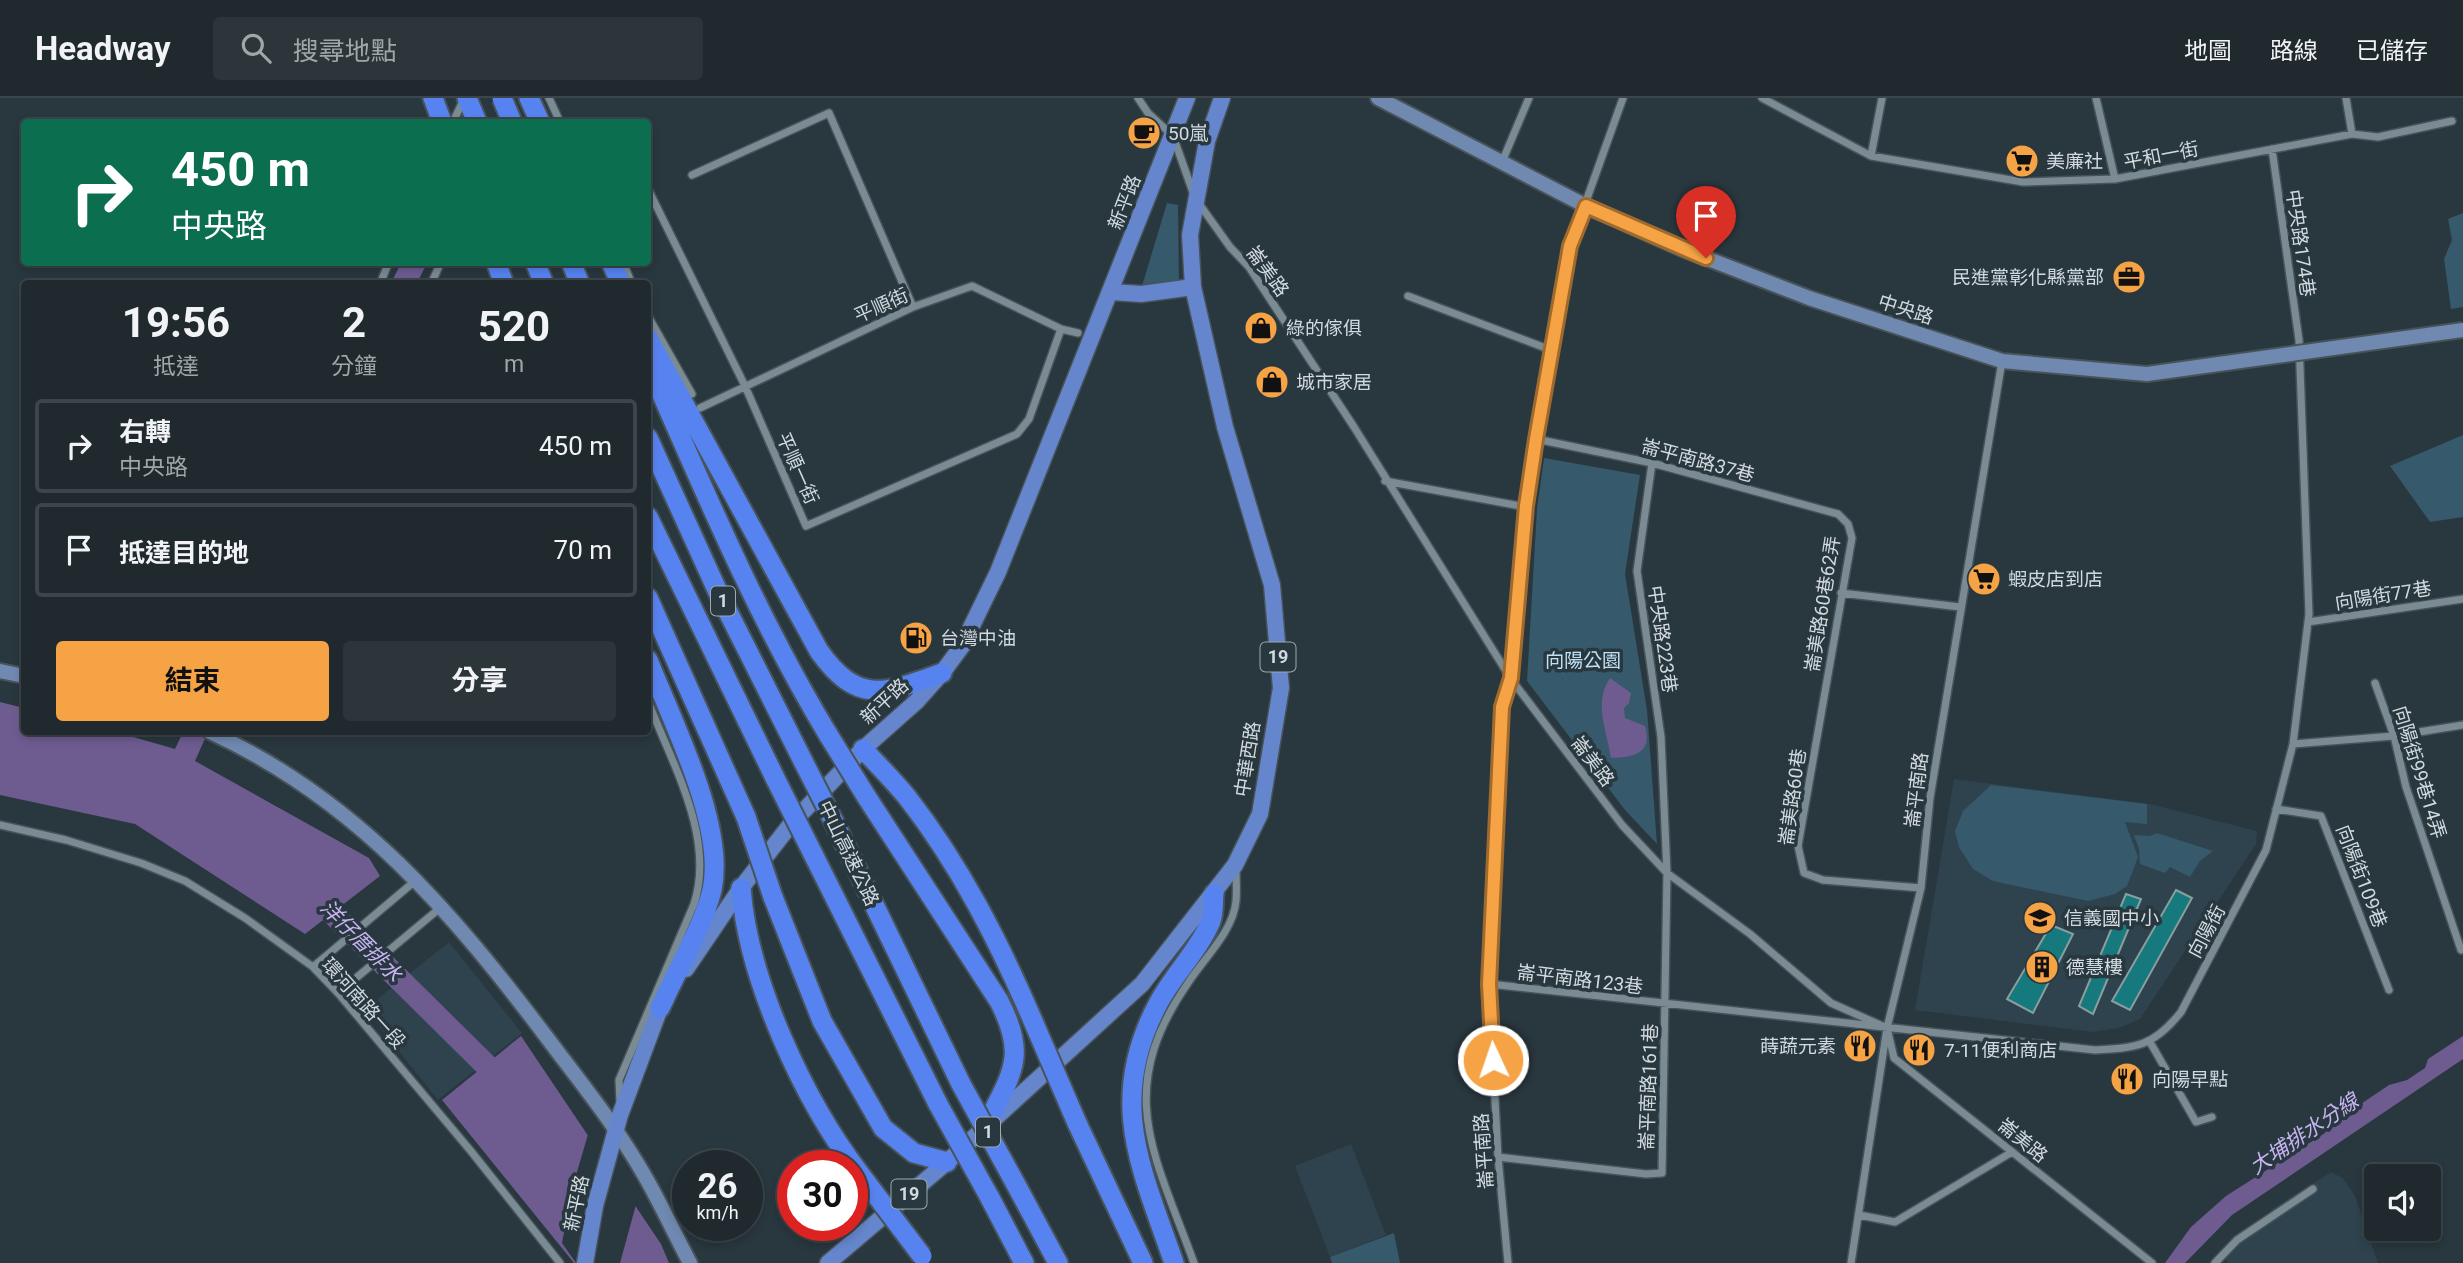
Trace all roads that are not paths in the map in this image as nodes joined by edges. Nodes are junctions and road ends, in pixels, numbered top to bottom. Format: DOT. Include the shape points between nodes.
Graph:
graph roads {
  1 [pos="466,98"];
  2 [pos="502,98"];
  3 [pos="1138,98"];
  4 [pos="1187,98"];
  5 [pos="1222,98"];
  6 [pos="1378,98"];
  7 [pos="1529,98"];
  8 [pos="1623,98"];
  9 [pos="1762,98"];
  10 [pos="1882,98"];
  11 [pos="2096,98"];
  12 [pos="2346,98"];
  13 [pos="530,99"];
  14 [pos="433,101"];
  15 [pos="441,119"];
  16 [pos="455,119"];
  17 [pos="476,119"];
  18 [pos="507,119"];
  19 [pos="511,119"];
  20 [pos="539,119"];
  21 [pos="555,119"];
  22 [pos="2452,121"];
  23 [pos="2352,134"];
  24 [pos="1173,136"];
  25 [pos="1207,141"];
  26 [pos="2272,149"];
  27 [pos="1871,156"];
  28 [pos="1501,164"];
  29 [pos="692,175"];
  30 [pos="2115,179"];
  31 [pos="651,195"];
  32 [pos="1195,198"];
  33 [pos="1586,206"];
  34 [pos="1193,287"];
  35 [pos="1112,292"];
  36 [pos="1408,296"];
  37 [pos="913,307"];
  38 [pos="651,321"];
  39 [pos="1061,329"];
  40 [pos="2463,330"];
  41 [pos="1077,334"];
  42 [pos="2299,340"];
  43 [pos="651,343"];
  44 [pos="1551,350"];
  45 [pos="2002,361"];
  46 [pos="651,370"];
  47 [pos="745,386"];
  48 [pos="692,394"];
  49 [pos="700,408"];
  50 [pos="1536,439"];
  51 [pos="651,445"];
  52 [pos="1652,463"];
  53 [pos="1385,481"];
  54 [pos="1526,506"];
  55 [pos="651,523"];
  56 [pos="1848,524"];
  57 [pos="1840,593"];
  58 [pos="2463,599"];
  59 [pos="651,605"];
  60 [pos="1960,607"];
  61 [pos="2308,622"];
  62 [pos="651,668"];
  63 [pos="0,671"];
  64 [pos="942,673"];
  65 [pos="21,676"];
  66 [pos="1511,678"];
  67 [pos="2375,683"];
  68 [pos="1824,690"];
  69 [pos="651,709"];
  70 [pos="2463,725"];
  71 [pos="219,735"];
  72 [pos="2394,736"];
  73 [pos="2293,744"];
  74 [pos="863,749"];
  75 [pos="2276,809"];
  76 [pos="0,825"];
  77 [pos="1236,865"];
  78 [pos="1667,873"];
  79 [pos="415,880"];
  80 [pos="741,888"];
  81 [pos="1921,888"];
  82 [pos="1214,894"];
  83 [pos="440,908"];
  84 [pos="2461,950"];
  85 [pos="313,967"];
  86 [pos="1489,984"];
  87 [pos="2389,990"];
  88 [pos="338,993"];
  89 [pos="1666,1005"];
  90 [pos="660,1008"];
  91 [pos="1887,1028"];
  92 [pos="2150,1042"];
  93 [pos="2211,1117"];
  94 [pos="618,1122"];
  95 [pos="988,1123"];
  96 [pos="2012,1152"];
  97 [pos="1498,1157"];
  98 [pos="947,1162"];
  99 [pos="2313,1189"];
  100 [pos="1858,1215"];
  101 [pos="925,1259"];
  102 [pos="2149,1260"];
  103 [pos="560,1263"];
  104 [pos="585,1263"];
  105 [pos="690,1263"];
  106 [pos="828,1263"];
  107 [pos="1024,1263"];
  108 [pos="1058,1263"];
  109 [pos="1143,1263"];
  110 [pos="1174,1263"];
  111 [pos="1194,1263"];
  112 [pos="1508,1263"];
  113 [pos="1852,1263"];
  114 [pos="2215,1263"];
  1 -- 16 [label="street"];
  1 -- 17 [label="highway"];
  2 -- 19 [label="highway, bridge"];
  3 -- 24 [label="street"];
  4 -- 24 [label="main road, 新平路"];
  5 -- 25 [label="main road, 中華西路 / 19"];
  6 -- 28 [label="street, 中央路"];
  7 -- 28 [label="street"];
  8 -- 33 [label="street, 崙平南路"];
  9 -- 27 [label="street, 平和一街"];
  10 -- 27 [label="street"];
  11 -- 30 [label="street"];
  12 -- 23 [label="street"];
  13 -- 18 [label="street"];
  13 -- 20 [label="highway"];
  13 -- 21 [label="street"];
  14 -- 15 [label="highway"];
  22 -- 23 [label="street, 平和一街" via="2378,137"];
  23 -- 26 [label="street, 平和一街"];
  24 -- 25 [label="street"];
  24 -- 32 [label="street, 崙美路"];
  24 -- 35 [label="main road, 新平路"];
  25 -- 32 [label="main road, 中華西路 / 19"];
  26 -- 30 [label="street, 平和一街"];
  26 -- 42 [label="street, 中央路174巷"];
  27 -- 30 [label="street, 平和一街" via="2023,182"];
  28 -- 33 [label="street, 中央路"];
  29 -- 37 [label="street" via="828,113"];
  31 -- 47 [label="street, 平順一街"];
  32 -- 34 [label="main road, 中華西路 / 19" via="1190,235"];
  32 -- 53 [label="street, 崙美路" via="1249,267"];
  33 -- 44 [label="street, 崙平南路" via="1570,246"];
  33 -- 45 [label="street, 中央路" via="1809,298"];
  34 -- 35 [label="main road" via="1141,294"];
  34 -- 77 [label="main road, 中華西路 / 19" via="1225,427 1272,585 1280,688 1260,814"];
  35 -- 64 [label="main road, 新平路" via="998,572 962,646"];
  36 -- 44 [label="street"];
  37 -- 39 [label="street, 平順街" via="972,286"];
  37 -- 47 [label="street, 平順街"];
  38 -- 48 [label="street"];
  39 -- 41 [label="street, 平順街"];
  39 -- 47 [label="street, 平順一街" via="1029,419 1017,434 806,526"];
  40 -- 45 [label="street, 中央路, bridge" via="2147,374"];
  42 -- 61 [label="street, 向陽街"];
  43 -- 64 [label="highway" via="833,671 851,685 871,690 889,690"];
  44 -- 50 [label="street, 崙平南路"];
  45 -- 60 [label="street, 崙平南路"];
  46 -- 95 [label="highway, bridge" via="702,490 792,675 1012,1026 1016,1048 1013,1073"];
  47 -- 49 [label="street, 平順街"];
  50 -- 52 [label="street, 崙平南路37巷"];
  50 -- 54 [label="street, 崙平南路"];
  51 -- 108 [label="highway, 中山高速公路 / 1, bridge" via="718,592 961,1084"];
  52 -- 56 [label="street, 崙平南路37巷" via="1838,514"];
  52 -- 78 [label="street, 中央路223巷" via="1637,571 1661,737"];
  53 -- 54 [label="street"];
  53 -- 66 [label="street, 崙美路"];
  54 -- 66 [label="street, 崙平南路"];
  55 -- 107 [label="highway, 中山高速公路 / 1, bridge" via="938,1104"];
  56 -- 57 [label="street, 崙美路60巷62弄" via="1852,538"];
  57 -- 60 [label="street"];
  57 -- 68 [label="street, 崙美路60巷62弄"];
  58 -- 61 [label="street, 向陽街77巷"];
  59 -- 98 [label="highway, bridge" via="746,817 822,1021 883,1128 914,1153"];
  60 -- 81 [label="street, 崙平南路"];
  61 -- 73 [label="street, 向陽街"];
  62 -- 90 [label="highway" via="692,772 715,856 711,892"];
  63 -- 65 [label="street"];
  64 -- 74 [label="main road, 新平路"];
  66 -- 78 [label="street, 崙美路" via="1622,825"];
  66 -- 86 [label="street, 崙平南路" via="1502,707"];
  67 -- 72 [label="street, 向陽街99巷14弄"];
  68 -- 81 [label="street, 崙美路60巷" via="1798,846 1804,873 1823,880"];
  69 -- 94 [label="street" via="687,802 701,856 700,875 694,904 619,1080"];
  70 -- 72 [label="street"];
  71 -- 79 [label="street" via="312,790 362,827"];
  72 -- 73 [label="street"];
  72 -- 84 [label="street, 向陽街99巷14弄" via="2406,787"];
  73 -- 75 [label="street, 向陽街"];
  74 -- 80 [label="main road, 新平路" via="791,824"];
  74 -- 109 [label="highway, bridge" via="905,795 949,856 1009,965"];
  75 -- 87 [label="street, 向陽街109巷" via="2321,816"];
  75 -- 92 [label="street, 向陽街" via="2266,850 2181,1012"];
  76 -- 85 [label="street, 環河南路一段" via="141,863 185,881"];
  77 -- 82 [label="main road, 中華西路 / 19"];
  77 -- 111 [label="street" via="1236,903 1226,931 1175,1001 1158,1032 1148,1066 1147,1127"];
  78 -- 89 [label="street, 中央路223巷"];
  78 -- 91 [label="street, 崙美路" via="1750,934 1831,1003"];
  79 -- 83 [label="street"];
  79 -- 85 [label="street"];
  80 -- 90 [label="main road, 新平路"];
  80 -- 101 [label="highway, bridge" via="749,945 790,1055 860,1174"];
  81 -- 91 [label="street, 崙平南路"];
  82 -- 95 [label="main road, 中華西路 / 19" via="1142,984"];
  82 -- 110 [label="highway" via="1212,919 1159,1001 1133,1064 1133,1139"];
  83 -- 88 [label="street"];
  83 -- 94 [label="street"];
  85 -- 88 [label="street, 環河南路一段"];
  86 -- 89 [label="street, 崙平南路123巷"];
  86 -- 97 [label="street, 崙平南路"];
  88 -- 103 [label="street, 環河南路一段"];
  89 -- 91 [label="street, 向陽街"];
  89 -- 97 [label="street, 崙平南路161巷" via="1662,1173"];
  90 -- 94 [label="main road, 新平路"];
  91 -- 92 [label="street, 向陽街" via="2095,1050 2130,1049"];
  91 -- 96 [label="street, 崙美路" via="1894,1058"];
  91 -- 100 [label="street, 崙平南路"];
  92 -- 93 [label="street" via="2196,1122"];
  94 -- 104 [label="main road, 新平路"];
  94 -- 105 [label="street"];
  95 -- 98 [label="main road, 中華西路 / 19"];
  96 -- 100 [label="street" via="1895,1222"];
  96 -- 102 [label="street, 崙美路"];
  97 -- 112 [label="street, 崙平南路"];
  98 -- 106 [label="main road, 中華西路 / 19"];
  99 -- 114 [label="street" via="2237,1240"];
  100 -- 113 [label="street, 崙平南路"];
}
